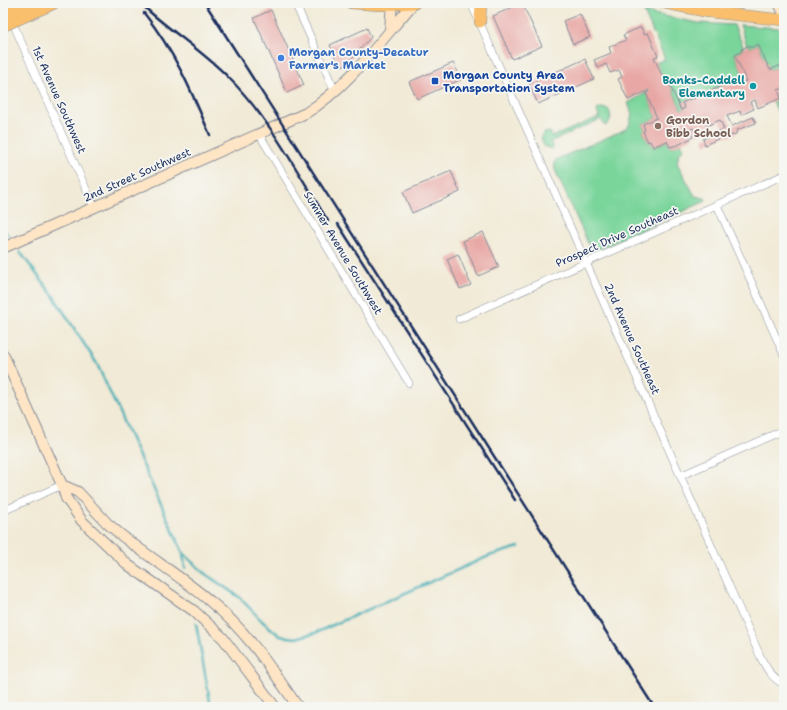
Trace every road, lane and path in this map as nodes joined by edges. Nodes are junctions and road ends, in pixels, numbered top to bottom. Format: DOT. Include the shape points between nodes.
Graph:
graph roads {
  1 [pos="4,3"];
  2 [pos="30,3"];
  3 [pos="55,3"];
  4 [pos="295,3"];
  5 [pos="351,3"];
  6 [pos="414,3"];
  7 [pos="471,3"];
  8 [pos="481,3"];
  9 [pos="664,3"];
  10 [pos="735,3"];
  11 [pos="779,3"];
  12 [pos="392,4"];
  13 [pos="709,12"];
  14 [pos="784,14"];
  15 [pos="3,15"];
  16 [pos="784,20"];
  17 [pos="480,22"];
  18 [pos="3,26"];
  19 [pos="390,30"];
  20 [pos="335,91"];
  21 [pos="259,134"];
  22 [pos="784,175"];
  23 [pos="717,205"];
  24 [pos="94,207"];
  25 [pos="3,248"];
  26 [pos="586,263"];
  27 [pos="459,319"];
  28 [pos="3,354"];
  29 [pos="784,355"];
  30 [pos="409,384"];
  31 [pos="784,430"];
  32 [pos="680,476"];
  33 [pos="62,485"];
  34 [pos="3,511"];
  35 [pos="780,682"];
  36 [pos="275,707"];
  37 [pos="298,707"];
  1 -- 24 [label="street, 1st Avenue Southwest"];
  2 -- 15 [label="main road, bridge"];
  3 -- 18 [label="main road, bridge"];
  4 -- 20 [label="street"];
  5 -- 12 [label="main road"];
  6 -- 12 [label="main road"];
  6 -- 19 [label="street, 2nd Street Southwest"];
  7 -- 17 [label="street, 2nd Avenue Southeast"];
  8 -- 17 [label="main road"];
  9 -- 13 [label="main road"];
  10 -- 13 [label="street"];
  11 -- 14 [label="street"];
  12 -- 19 [label="street"];
  13 -- 16 [label="main road"];
  17 -- 26 [label="street, 2nd Avenue Southeast"];
  19 -- 20 [label="street, 2nd Street Southwest"];
  20 -- 21 [label="street, 2nd Street Southwest" via="306,113"];
  21 -- 24 [label="street, 2nd Street Southwest"];
  21 -- 30 [label="street, Sumner Avenue Southwest"];
  22 -- 23 [label="street, Prospect Drive Southeast"];
  23 -- 26 [label="street, Prospect Drive Southeast"];
  23 -- 29 [label="street"];
  24 -- 25 [label="street, 2nd Street Southwest"];
  26 -- 27 [label="street, Prospect Drive Southeast"];
  26 -- 32 [label="street, 2nd Avenue Southeast"];
  28 -- 33 [label="street"];
  31 -- 32 [label="street"];
  32 -- 35 [label="street, 2nd Avenue Southeast" via="761,658 770,674"];
  33 -- 34 [label="street"];
  33 -- 36 [label="street" via="66,498 82,521 128,565 194,611 223,638"];
  33 -- 37 [label="street" via="78,492 106,524 212,602 264,658"];
}
